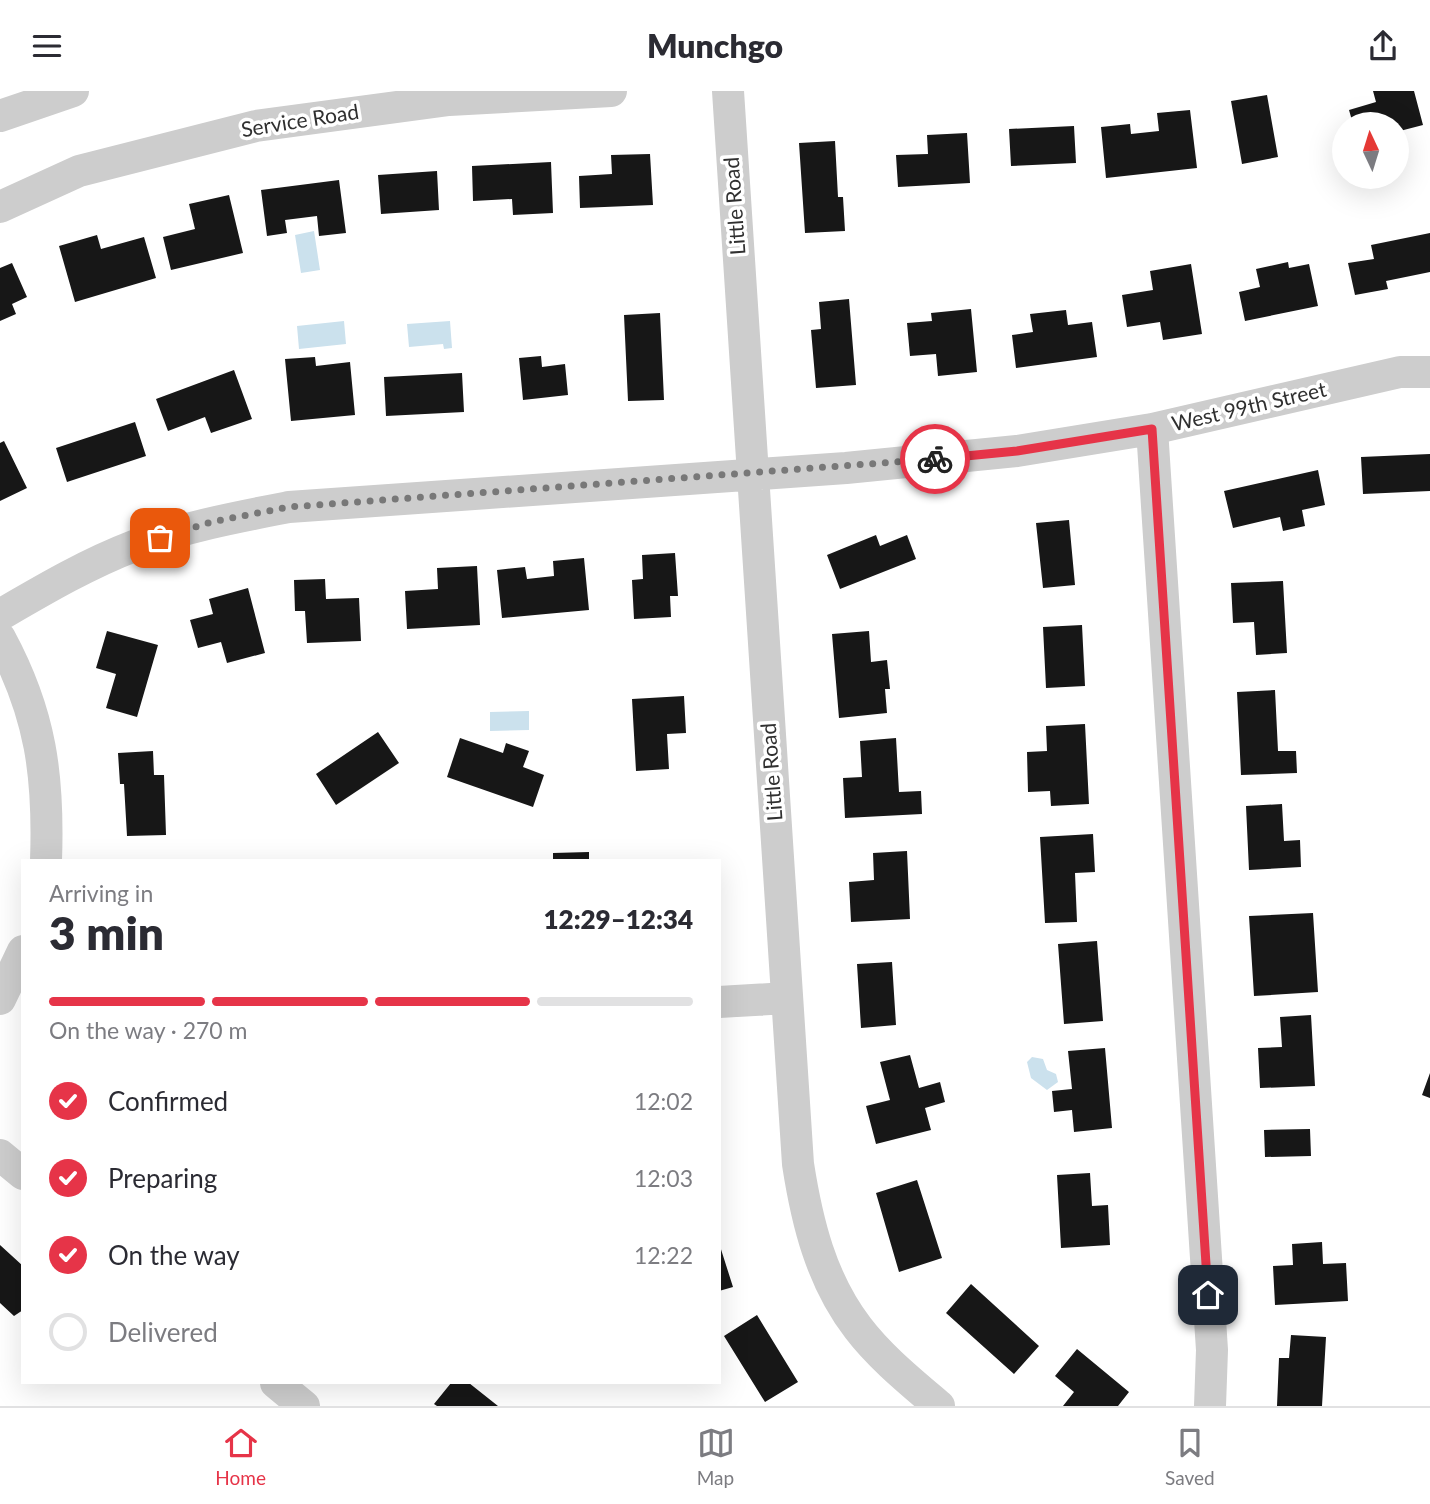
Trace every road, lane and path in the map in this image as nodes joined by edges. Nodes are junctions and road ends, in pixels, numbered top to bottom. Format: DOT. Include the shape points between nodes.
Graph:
graph roads {
  1 [pos="73,91"];
  2 [pos="611,91"];
  3 [pos="728,91"];
  4 [pos="0,116"];
  5 [pos="0,207"];
  6 [pos="1430,372"];
  7 [pos="1152,429"];
  8 [pos="753,474"];
  9 [pos="0,615"];
  10 [pos="0,638"];
  11 [pos="46,859"];
  12 [pos="21,955"];
  13 [pos="786,998"];
  14 [pos="0,999"];
  15 [pos="721,1002"];
  16 [pos="0,1155"];
  17 [pos="21,1172"];
  18 [pos="277,1384"];
  19 [pos="304,1406"];
  20 [pos="939,1406"];
  21 [pos="1210,1406"];
  1 -- 4 [label="street"];
  2 -- 5 [label="street, Service Road" via="449,100 256,125 79,171"];
  3 -- 8 [label="street, Little Road"];
  6 -- 7 [label="street, West 99th Street" via="1400,372"];
  7 -- 8 [label="street, West 99th Street" via="1017,451"];
  7 -- 21 [label="street" via="1212,1350"];
  8 -- 9 [label="street, West 99th Street" via="289,507 211,522 134,546 60,580"];
  8 -- 13 [label="street, Little Road"];
  10 -- 11 [label="street" via="21,675 39,737 48,800"];
  12 -- 14 [label="street"];
  13 -- 15 [label="street"];
  13 -- 20 [label="street, Little Road" via="798,1164 807,1222 828,1278 858,1328"];
  16 -- 17 [label="street"];
  18 -- 19 [label="street"];
}
